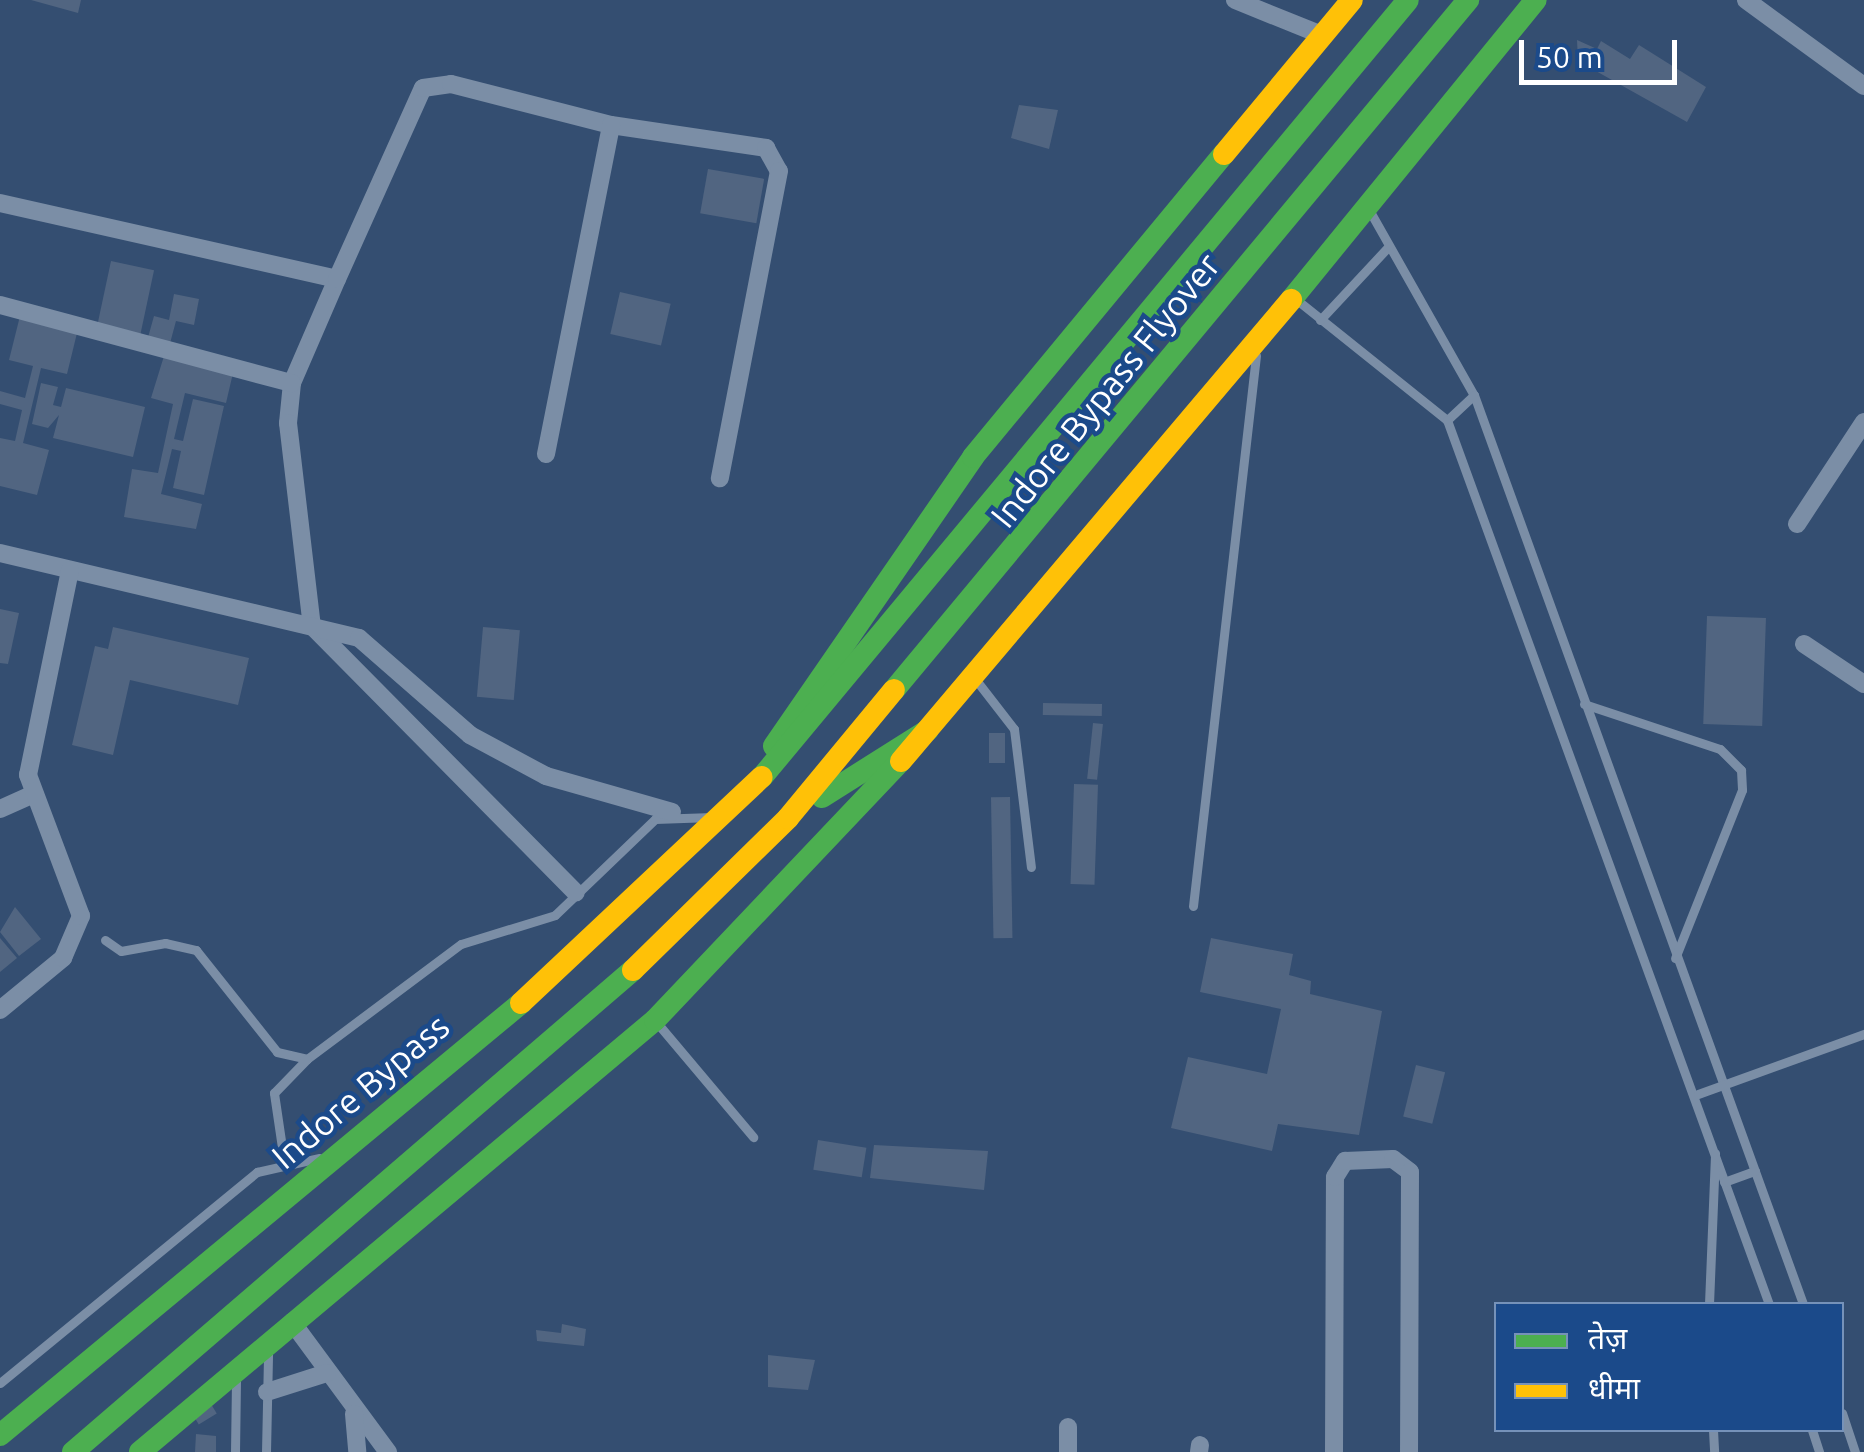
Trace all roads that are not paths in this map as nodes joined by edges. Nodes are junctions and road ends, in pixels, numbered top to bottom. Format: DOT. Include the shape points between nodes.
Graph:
graph roads {
  1 [pos="1235,0"];
  2 [pos="1352,0"];
  3 [pos="1408,0"];
  4 [pos="1468,0"];
  5 [pos="1536,0"];
  6 [pos="1746,0"];
  7 [pos="1324,36"];
  8 [pos="1864,86"];
  9 [pos="611,125"];
  10 [pos="0,203"];
  11 [pos="1368,208"];
  12 [pos="1389,246"];
  13 [pos="337,278"];
  14 [pos="1294,298"];
  15 [pos="0,305"];
  16 [pos="1320,320"];
  17 [pos="1258,343"];
  18 [pos="292,382"];
  19 [pos="1474,395"];
  20 [pos="1447,420"];
  21 [pos="1864,422"];
  22 [pos="546,454"];
  23 [pos="720,478"];
  24 [pos="1797,524"];
  25 [pos="0,553"];
  26 [pos="70,570"];
  27 [pos="312,626"];
  28 [pos="1804,644"];
  29 [pos="975,678"];
  30 [pos="1864,684"];
  31 [pos="1584,704"];
  32 [pos="928,730"];
  33 [pos="753,789"];
  34 [pos="32,794"];
  35 [pos="0,809"];
  36 [pos="672,812"];
  37 [pos="788,818"];
  38 [pos="722,819"];
  39 [pos="1031,867"];
  40 [pos="576,892"];
  41 [pos="1193,906"];
  42 [pos="105,940"];
  43 [pos="1676,958"];
  44 [pos="0,1010"];
  45 [pos="654,1020"];
  46 [pos="1864,1034"];
  47 [pos="307,1059"];
  48 [pos="1722,1083"];
  49 [pos="1698,1094"];
  50 [pos="753,1137"];
  51 [pos="1716,1146"];
  52 [pos="334,1158"];
  53 [pos="284,1161"];
  54 [pos="1755,1171"];
  55 [pos="1727,1181"];
  56 [pos="1712,1188"];
  57 [pos="1709,1302"];
  58 [pos="1768,1302"];
  59 [pos="1802,1302"];
  60 [pos="292,1322"];
  61 [pos="268,1341"];
  62 [pos="236,1370"];
  63 [pos="326,1373"];
  64 [pos="0,1383"];
  65 [pos="267,1392"];
  66 [pos="354,1414"];
  67 [pos="1844,1419"];
  68 [pos="1068,1428"];
  69 [pos="0,1435"];
  70 [pos="73,1452"];
  71 [pos="140,1452"];
  72 [pos="235,1452"];
  73 [pos="266,1452"];
  74 [pos="357,1452"];
  75 [pos="388,1452"];
  76 [pos="1068,1452"];
  77 [pos="1334,1452"];
  78 [pos="1409,1452"];
  79 [pos="1855,1452"];
  1 -- 7 [label="street"];
  2 -- 7 [label="main road"];
  3 -- 33 [label="main road, Indore Bypass Flyover"];
  4 -- 37 [label="main road, Indore Bypass Flyover"];
  5 -- 11 [label="main road"];
  6 -- 8 [label="street"];
  7 -- 33 [label="main road" via="962,472 814,678"];
  9 -- 13 [label="street" via="451,84 423,88"];
  9 -- 22 [label="street"];
  9 -- 23 [label="street" via="766,148 778,162"];
  10 -- 13 [label="street"];
  11 -- 12 [label="lane"];
  11 -- 14 [label="main road"];
  12 -- 16 [label="lane"];
  12 -- 19 [label="lane"];
  13 -- 18 [label="street"];
  14 -- 16 [label="lane"];
  14 -- 17 [label="main road"];
  15 -- 18 [label="street"];
  16 -- 20 [label="lane"];
  17 -- 29 [label="main road"];
  17 -- 41 [label="lane"];
  18 -- 27 [label="street" via="288,423"];
  19 -- 20 [label="lane"];
  19 -- 31 [label="lane"];
  20 -- 49 [label="lane"];
  21 -- 24 [label="street"];
  25 -- 26 [label="street"];
  26 -- 27 [label="street"];
  26 -- 34 [label="street" via="29,752"];
  27 -- 36 [label="street" via="359,638 470,735 546,776"];
  27 -- 40 [label="street"];
  28 -- 30 [label="street"];
  29 -- 32 [label="main road"];
  29 -- 39 [label="lane" via="1014,729"];
  31 -- 43 [label="lane"];
  31 -- 43 [label="lane" via="1720,749 1741,770 1742,790"];
  32 -- 37 [label="main road"];
  32 -- 45 [label="main road"];
  33 -- 38 [label="main road, Indore Bypass"];
  34 -- 35 [label="street"];
  34 -- 44 [label="street" via="82,916 62,958"];
  36 -- 38 [label="lane"];
  36 -- 40 [label="lane"];
  37 -- 70 [label="main road" via="634,973"];
  38 -- 52 [label="main road, Indore Bypass"];
  40 -- 47 [label="lane" via="555,915 460,944 355,1030"];
  42 -- 47 [label="lane" via="120,951 164,943 196,950 277,1052"];
  43 -- 48 [label="lane"];
  45 -- 50 [label="lane"];
  45 -- 60 [label="main road"];
  46 -- 48 [label="lane"];
  47 -- 53 [label="lane" via="274,1093"];
  48 -- 49 [label="lane"];
  48 -- 54 [label="lane"];
  49 -- 51 [label="lane"];
  51 -- 55 [label="lane"];
  51 -- 56 [label="lane"];
  52 -- 53 [label="lane"];
  52 -- 69 [label="main road, Indore Bypass"];
  53 -- 64 [label="lane" via="257,1172"];
  54 -- 55 [label="lane"];
  54 -- 59 [label="lane"];
  55 -- 56 [label="lane"];
  55 -- 58 [label="lane"];
  56 -- 57 [label="lane"];
  60 -- 61 [label="main road"];
  60 -- 63 [label="street"];
  61 -- 62 [label="main road"];
  61 -- 65 [label="lane"];
  62 -- 71 [label="main road"];
  62 -- 72 [label="lane"];
  63 -- 65 [label="street"];
  63 -- 66 [label="street"];
  65 -- 73 [label="lane"];
  66 -- 74 [label="street"];
  66 -- 75 [label="street"];
  67 -- 79 [label="lane"];
  68 -- 76 [label="street"];
  77 -- 78 [label="street" via="1335,1177 1344,1161 1393,1159 1410,1172"];
}
